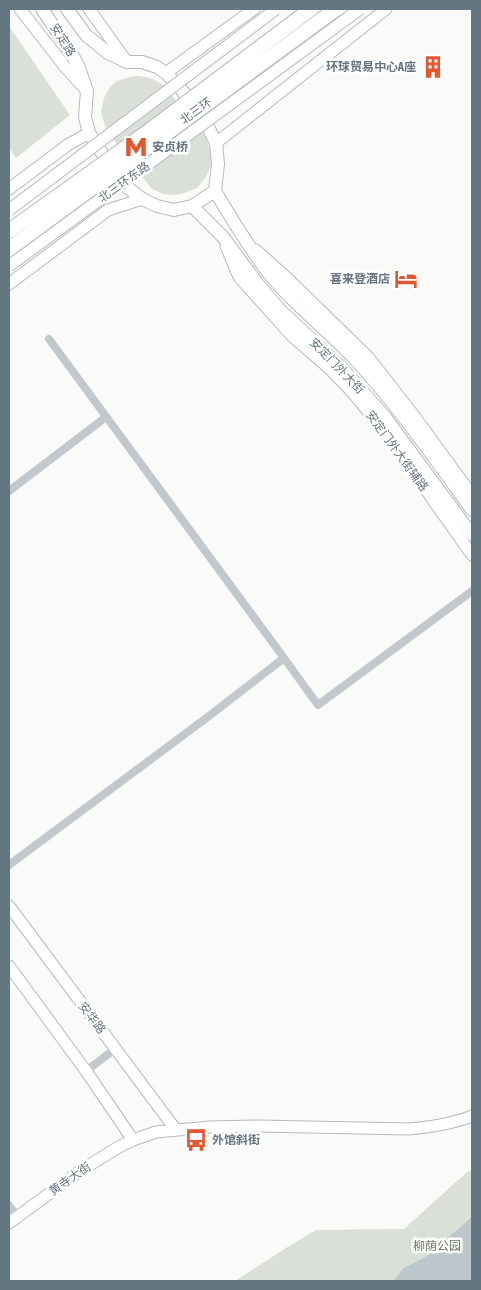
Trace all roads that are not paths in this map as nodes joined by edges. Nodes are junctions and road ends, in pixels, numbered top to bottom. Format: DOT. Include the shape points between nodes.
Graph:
graph roads {
  1 [pos="20,9"];
  2 [pos="42,9"];
  3 [pos="67,9"];
  4 [pos="89,9"];
  5 [pos="254,9"];
  6 [pos="276,9"];
  7 [pos="310,9"];
  8 [pos="336,9"];
  9 [pos="360,9"];
  10 [pos="386,9"];
  11 [pos="127,62"];
  12 [pos="166,73"];
  13 [pos="87,91"];
  14 [pos="90,132"];
  15 [pos="216,143"];
  16 [pos="9,189"];
  17 [pos="215,191"];
  18 [pos="142,199"];
  19 [pos="192,206"];
  20 [pos="9,210"];
  21 [pos="9,231"];
  22 [pos="223,237"];
  23 [pos="250,245"];
  24 [pos="9,250"];
  25 [pos="9,266"];
  26 [pos="9,284"];
  27 [pos="49,339"];
  28 [pos="106,417"];
  29 [pos="9,491"];
  30 [pos="472,495"];
  31 [pos="472,510"];
  32 [pos="472,535"];
  33 [pos="472,555"];
  34 [pos="472,591"];
  35 [pos="284,658"];
  36 [pos="9,864"];
  37 [pos="9,906"];
  38 [pos="9,966"];
  39 [pos="116,1049"];
  40 [pos="86,1071"];
  41 [pos="472,1116"];
  42 [pos="176,1130"];
  43 [pos="133,1140"];
  44 [pos="9,1205"];
  45 [pos="13,1220"];
  1 -- 13 [label="street"];
  2 -- 13 [label="main road, 安定路" via="71,52"];
  3 -- 11 [label="main road, 安定路" via="86,35"];
  4 -- 11 [label="street"];
  5 -- 12 [label="street"];
  6 -- 20 [label="street, bridge"];
  7 -- 21 [label="highway, 北三环, bridge"];
  8 -- 24 [label="highway, 北三环, bridge"];
  9 -- 25 [label="street, 北三环东路, bridge"];
  10 -- 15 [label="street"];
  11 -- 12 [label="main road" via="142,62"];
  12 -- 15 [label="main road" via="206,123"];
  13 -- 14 [label="main road" via="85,117"];
  14 -- 16 [label="street"];
  14 -- 18 [label="main road" via="98,149 127,186"];
  15 -- 17 [label="main road"];
  17 -- 19 [label="main road"];
  17 -- 23 [label="main road, 安定门外大街"];
  18 -- 19 [label="main road" via="174,210"];
  18 -- 26 [label="street" via="108,210"];
  19 -- 22 [label="main road, 安定门外大街"];
  22 -- 32 [label="main road, 安定门外大街" via="281,311 343,369 385,416"];
  22 -- 33 [label="street, 安定门外大街辅路" via="238,277 292,336 354,393 399,449"];
  23 -- 30 [label="street" via="369,358"];
  23 -- 31 [label="main road, 安定门外大街" via="294,300 353,357 385,394"];
  27 -- 28 [label="street"];
  28 -- 29 [label="street"];
  28 -- 35 [label="street"];
  34 -- 35 [label="street" via="318,705"];
  35 -- 36 [label="street"];
  37 -- 39 [label="street, 安华路"];
  38 -- 40 [label="street"];
  39 -- 40 [label="street"];
  39 -- 42 [label="street, 安华路"];
  40 -- 43 [label="street"];
  41 -- 42 [label="street" via="409,1129 258,1126"];
  42 -- 43 [label="street, 黄寺大街" via="156,1132"];
  43 -- 45 [label="street, 黄寺大街" via="80,1171"];
  44 -- 45 [label="street"];
}
